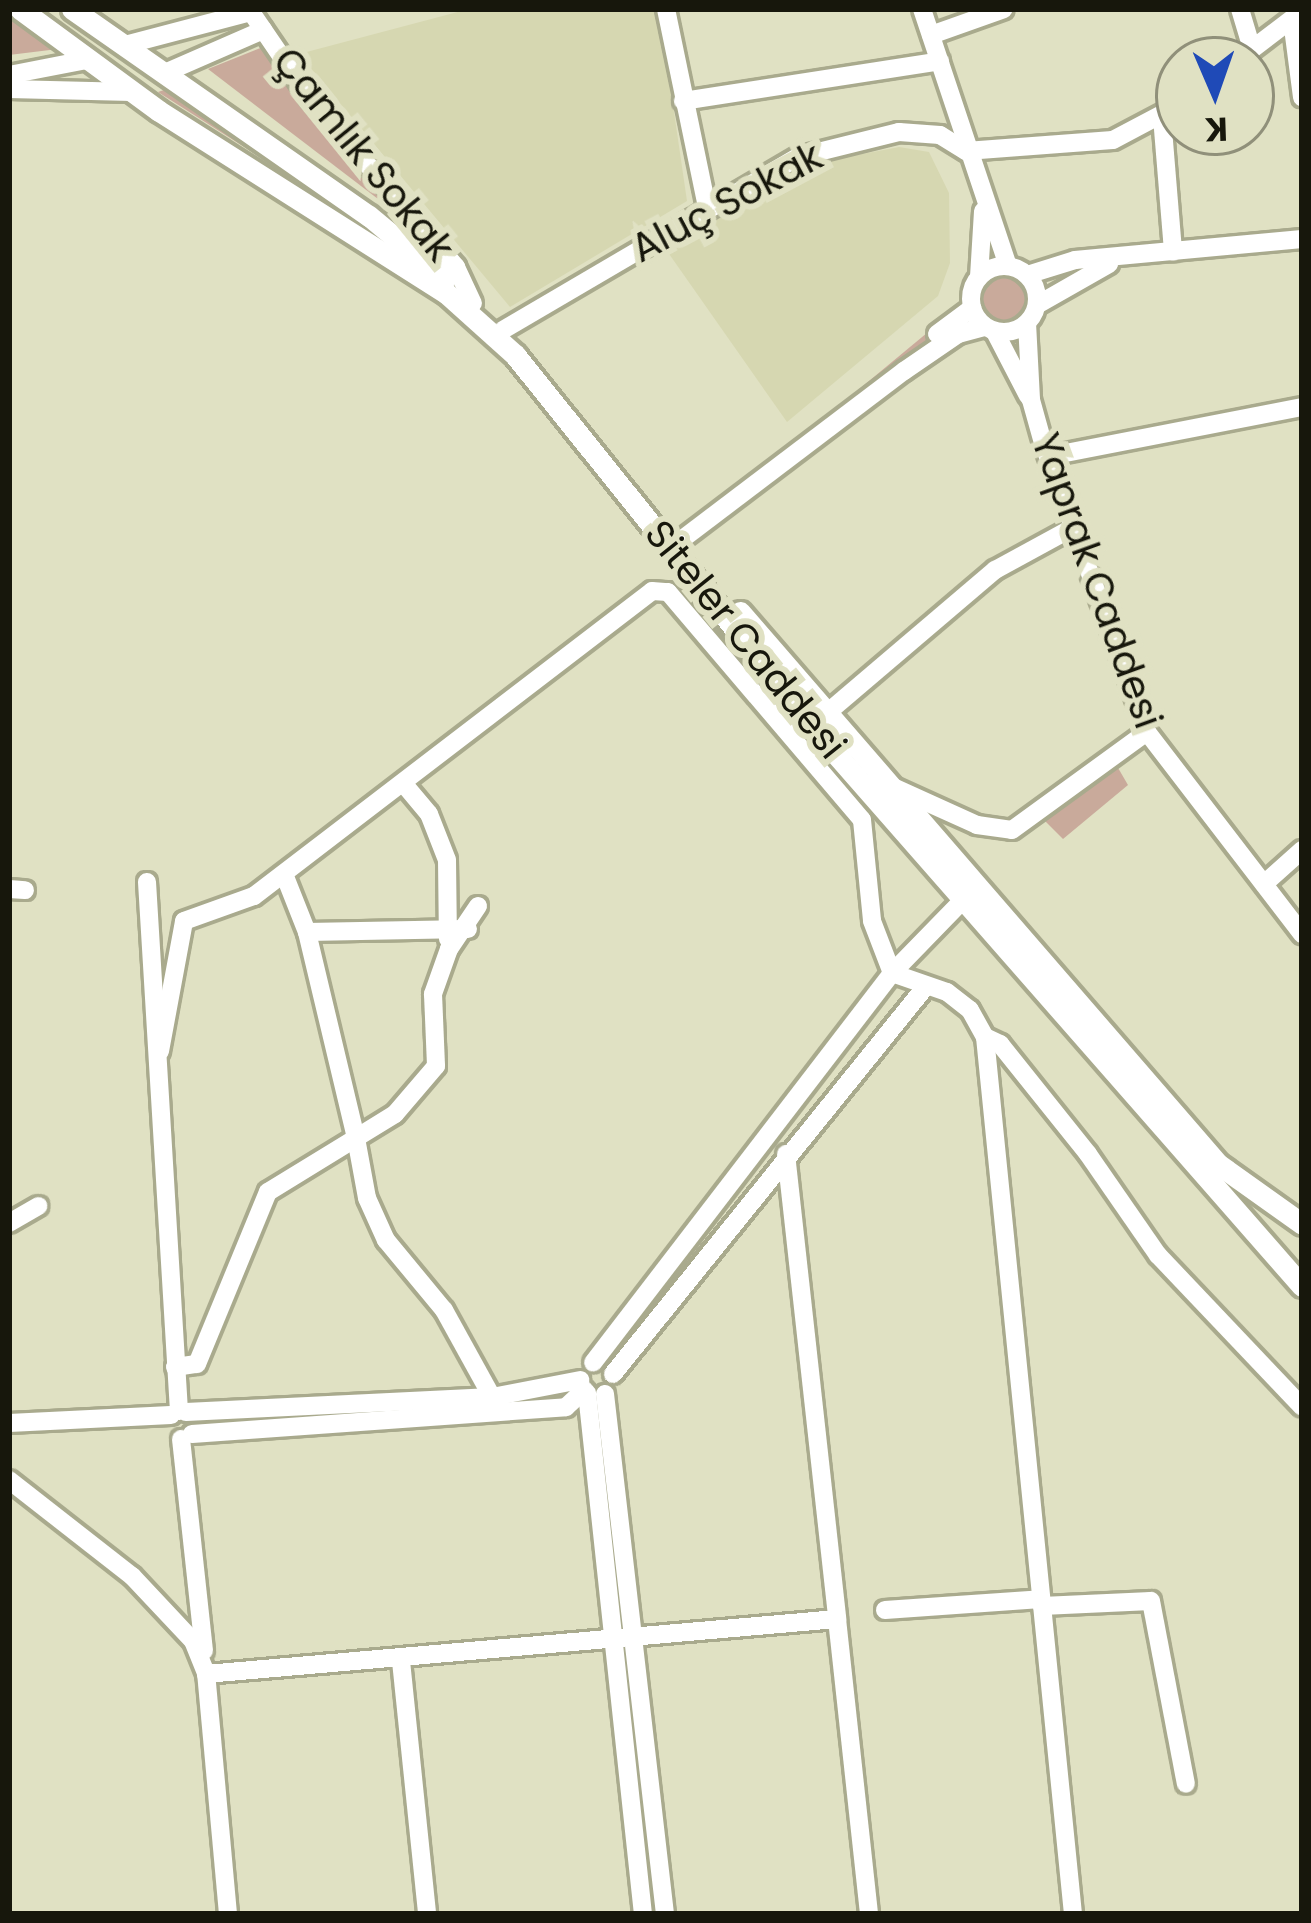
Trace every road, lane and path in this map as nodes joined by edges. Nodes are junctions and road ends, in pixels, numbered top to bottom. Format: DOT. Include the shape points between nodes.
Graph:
graph roads {
  1 [pos="20,9"];
  2 [pos="72,9"];
  3 [pos="666,9"];
  4 [pos="922,9"];
  5 [pos="1004,9"];
  6 [pos="250,11"];
  7 [pos="1297,15"];
  8 [pos="263,30"];
  9 [pos="931,35"];
  10 [pos="1270,36"];
  11 [pos="125,45"];
  12 [pos="86,60"];
  13 [pos="940,61"];
  14 [pos="167,72"];
  15 [pos="9,75"];
  16 [pos="123,86"];
  17 [pos="9,88"];
  18 [pos="1302,98"];
  19 [pos="683,101"];
  20 [pos="1155,120"];
  21 [pos="966,151"];
  22 [pos="1165,156"];
  23 [pos="983,206"];
  24 [pos="707,207"];
  25 [pos="1302,238"];
  26 [pos="1173,252"];
  27 [pos="1119,260"];
  28 [pos="1008,266"];
  29 [pos="1027,275"];
  30 [pos="979,277"];
  31 [pos="473,303"];
  32 [pos="1037,305"];
  33 [pos="972,308"];
  34 [pos="1027,323"];
  35 [pos="990,329"];
  36 [pos="502,331"];
  37 [pos="1031,400"];
  38 [pos="1302,407"];
  39 [pos="1050,456"];
  40 [pos="1072,528"];
  41 [pos="673,541"];
  42 [pos="827,713"];
  43 [pos="1147,731"];
  44 [pos="403,783"];
  45 [pos="887,785"];
  46 [pos="1302,850"];
  47 [pos="284,874"];
  48 [pos="147,882"];
  49 [pos="1264,884"];
  50 [pos="963,900"];
  51 [pos="478,906"];
  52 [pos="307,932"];
  53 [pos="1302,934"];
  54 [pos="448,940"];
  55 [pos="892,973"];
  56 [pos="924,988"];
  57 [pos="985,1037"];
  58 [pos="160,1052"];
  59 [pos="356,1138"];
  60 [pos="786,1154"];
  61 [pos="39,1207"];
  62 [pos="9,1223"];
  63 [pos="1302,1224"];
  64 [pos="1302,1286"];
  65 [pos="593,1363"];
  66 [pos="175,1367"];
  67 [pos="613,1374"];
  68 [pos="589,1389"];
  69 [pos="492,1397"];
  70 [pos="1302,1407"];
  71 [pos="179,1412"];
  72 [pos="9,1424"];
  73 [pos="186,1436"];
  74 [pos="9,1480"];
  75 [pos="1042,1602"];
  76 [pos="885,1610"];
  77 [pos="837,1619"];
  78 [pos="638,1637"];
  79 [pos="617,1639"];
  80 [pos="401,1661"];
  81 [pos="206,1674"];
  82 [pos="1186,1784"];
  83 [pos="228,1914"];
  84 [pos="427,1914"];
  85 [pos="643,1914"];
  86 [pos="665,1914"];
  87 [pos="869,1914"];
  88 [pos="1073,1914"];
  1 -- 12 [label="main road, Siteler Caddesi"];
  2 -- 11 [label="main road, Siteler Caddesi"];
  3 -- 19 [label="street"];
  4 -- 9 [label="street"];
  5 -- 9 [label="street"];
  6 -- 8 [label="street, Çamlık Sokak"];
  6 -- 11 [label="street"];
  7 -- 10 [label="street"];
  7 -- 18 [label="street"];
  8 -- 14 [label="street"];
  8 -- 31 [label="street, Çamlık Sokak" via="309,97 456,267"];
  9 -- 13 [label="street"];
  11 -- 12 [label="main road"];
  11 -- 14 [label="main road, Siteler Caddesi"];
  12 -- 15 [label="street"];
  12 -- 16 [label="main road, Siteler Caddesi"];
  13 -- 19 [label="street"];
  13 -- 21 [label="street"];
  14 -- 16 [label="main road"];
  14 -- 31 [label="main road, Siteler Caddesi" via="369,215"];
  16 -- 17 [label="street"];
  16 -- 41 [label="main road, Siteler Caddesi" via="446,293 514,355"];
  19 -- 24 [label="street"];
  20 -- 21 [label="street, Aluç Sokak" via="1080,147"];
  21 -- 23 [label="street"];
  21 -- 24 [label="street, Aluç Sokak" via="940,135 846,142 798,157"];
  22 -- 26 [label="street"];
  23 -- 28 [label="street"];
  23 -- 30 [label="street"];
  24 -- 36 [label="street, Aluç Sokak"];
  25 -- 26 [label="street"];
  26 -- 27 [label="street"];
  27 -- 29 [label="street" via="1075,260"];
  27 -- 32 [label="street"];
  28 -- 29 [label="street"];
  28 -- 30 [label="street"];
  29 -- 32 [label="street"];
  30 -- 33 [label="street"];
  31 -- 36 [label="main road, Siteler Caddesi"];
  32 -- 34 [label="street"];
  33 -- 35 [label="street"];
  33 -- 41 [label="street"];
  34 -- 35 [label="street"];
  34 -- 37 [label="street, Yaprak Caddesi"];
  35 -- 37 [label="street"];
  35 -- 41 [label="street" via="958,334"];
  36 -- 41 [label="main road, Siteler Caddesi"];
  37 -- 39 [label="street, Yaprak Caddesi"];
  38 -- 39 [label="street"];
  39 -- 40 [label="street, Yaprak Caddesi"];
  40 -- 42 [label="street" via="995,570"];
  40 -- 43 [label="street, Yaprak Caddesi"];
  41 -- 42 [label="main road, Siteler Caddesi"];
  41 -- 50 [label="main road, Siteler Caddesi"];
  42 -- 45 [label="main road, Siteler Caddesi"];
  43 -- 45 [label="street" via="1012,830 977,825"];
  43 -- 49 [label="street, Yaprak Caddesi"];
  44 -- 47 [label="street"];
  44 -- 54 [label="street" via="429,814 447,860"];
  44 -- 55 [label="street" via="652,591 668,592 862,820 872,921"];
  45 -- 63 [label="main road, Siteler Caddesi" via="1218,1164"];
  46 -- 49 [label="street"];
  47 -- 52 [label="street"];
  47 -- 58 [label="street" via="236,907 184,921"];
  48 -- 58 [label="street"];
  49 -- 53 [label="street, Yaprak Caddesi"];
  50 -- 55 [label="street"];
  50 -- 64 [label="main road, Siteler Caddesi"];
  51 -- 54 [label="street" via="468,929"];
  52 -- 54 [label="street"];
  52 -- 59 [label="street"];
  54 -- 59 [label="street" via="433,994 436,1066 395,1114"];
  55 -- 56 [label="street"];
  55 -- 65 [label="street"];
  56 -- 57 [label="street" via="947,992 970,1010"];
  56 -- 60 [label="street"];
  57 -- 70 [label="street" via="1000,1044 1088,1154 1158,1255"];
  57 -- 75 [label="street"];
  58 -- 66 [label="street"];
  59 -- 66 [label="street" via="268,1192 196,1364"];
  59 -- 69 [label="street" via="367,1198 386,1240 444,1310"];
  60 -- 67 [label="street"];
  60 -- 77 [label="street"];
  61 -- 62 [label="street"];
  65 -- 67 [label="street"];
  65 -- 68 [label="street"];
  66 -- 71 [label="street"];
  67 -- 68 [label="street"];
  68 -- 69 [label="street"];
  68 -- 73 [label="street" via="566,1407"];
  68 -- 78 [label="street"];
  68 -- 79 [label="street"];
  69 -- 71 [label="street"];
  71 -- 72 [label="street"];
  71 -- 73 [label="street" via="169,1432"];
  73 -- 81 [label="street"];
  74 -- 81 [label="street" via="132,1576 193,1641"];
  75 -- 76 [label="street"];
  75 -- 82 [label="street" via="1151,1601"];
  75 -- 88 [label="street"];
  77 -- 78 [label="street"];
  77 -- 87 [label="street"];
  78 -- 79 [label="street"];
  78 -- 86 [label="street"];
  79 -- 80 [label="street"];
  79 -- 85 [label="street"];
  80 -- 81 [label="street"];
  80 -- 84 [label="street"];
  81 -- 83 [label="street"];
}
